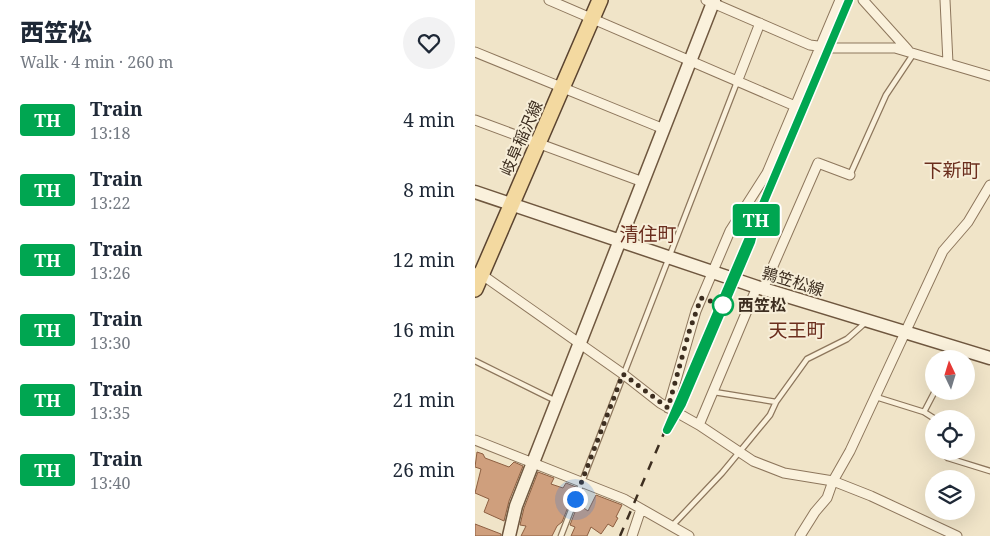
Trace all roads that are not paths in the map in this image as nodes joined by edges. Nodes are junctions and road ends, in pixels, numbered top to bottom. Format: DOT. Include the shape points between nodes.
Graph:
graph roads {
  1 [pos="549,0"];
  2 [pos="601,0"];
  3 [pos="841,0"];
  4 [pos="863,0"];
  5 [pos="945,0"];
  6 [pos="711,1"];
  7 [pos="592,19"];
  8 [pos="760,23"];
  9 [pos="820,47"];
  10 [pos="911,51"];
  11 [pos="475,52"];
  12 [pos="691,62"];
  13 [pos="948,63"];
  14 [pos="990,76"];
  15 [pos="737,82"];
  16 [pos="563,86"];
  17 [pos="795,106"];
  18 [pos="475,120"];
  19 [pos="664,128"];
  20 [pos="538,143"];
  21 [pos="850,175"];
  22 [pos="643,182"];
  23 [pos="990,185"];
  24 [pos="475,192"];
  25 [pos="512,204"];
  26 [pos="621,241"];
  27 [pos="668,256"];
  28 [pos="713,271"];
  29 [pos="478,272"];
  30 [pos="760,288"];
  31 [pos="475,289"];
  32 [pos="868,320"];
  33 [pos="904,331"];
  34 [pos="581,344"];
  35 [pos="947,350"];
  36 [pos="975,354"];
  37 [pos="989,355"];
  38 [pos="475,361"];
  39 [pos="623,374"];
  40 [pos="713,392"];
  41 [pos="874,397"];
  42 [pos="930,400"];
  43 [pos="557,402"];
  44 [pos="776,402"];
  45 [pos="668,408"];
  46 [pos="924,412"];
  47 [pos="699,425"];
  48 [pos="475,440"];
  49 [pos="739,452"];
  50 [pos="954,460"];
  51 [pos="533,462"];
  52 [pos="990,471"];
  53 [pos="582,480"];
  54 [pos="833,481"];
  55 [pos="641,509"];
  56 [pos="672,526"];
  57 [pos="509,536"];
  58 [pos="561,536"];
  59 [pos="632,536"];
  60 [pos="689,536"];
  61 [pos="800,536"];
  62 [pos="956,536"];
  1 -- 7 [label="street"];
  2 -- 7 [label="main road, 岐阜稲沢線"];
  3 -- 9 [label="street"];
  4 -- 10 [label="street"];
  5 -- 13 [label="street"];
  6 -- 8 [label="street"];
  6 -- 12 [label="street"];
  7 -- 12 [label="street"];
  7 -- 16 [label="main road, 岐阜稲沢線"];
  8 -- 9 [label="street"];
  8 -- 15 [label="street"];
  9 -- 10 [label="street"];
  9 -- 17 [label="street"];
  10 -- 13 [label="street"];
  10 -- 21 [label="lane" via="886,95"];
  11 -- 16 [label="street"];
  12 -- 15 [label="street"];
  12 -- 19 [label="street"];
  13 -- 14 [label="street"];
  15 -- 17 [label="street"];
  15 -- 27 [label="lane"];
  16 -- 19 [label="street"];
  16 -- 20 [label="main road, 岐阜稲沢線"];
  17 -- 28 [label="street" via="767,173 730,232"];
  18 -- 20 [label="street"];
  19 -- 22 [label="street"];
  20 -- 22 [label="street"];
  20 -- 25 [label="main road, 岐阜稲沢線"];
  21 -- 30 [label="street" via="818,163"];
  22 -- 26 [label="street"];
  23 -- 33 [label="street" via="969,222 943,250"];
  24 -- 25 [label="street, 鶉笠松線"];
  25 -- 26 [label="street, 鶉笠松線"];
  25 -- 29 [label="main road, 岐阜稲沢線"];
  26 -- 27 [label="street, 鶉笠松線"];
  26 -- 34 [label="street"];
  27 -- 28 [label="street, 鶉笠松線"];
  27 -- 39 [label="lane"];
  28 -- 30 [label="street, 鶉笠松線"];
  28 -- 45 [label="street" via="696,311"];
  29 -- 31 [label="main road, 岐阜稲沢線"];
  29 -- 34 [label="street"];
  30 -- 32 [label="street, 鶉笠松線"];
  30 -- 40 [label="street"];
  32 -- 33 [label="street, 鶉笠松線"];
  32 -- 44 [label="lane" via="847,339 807,359"];
  33 -- 35 [label="street, 鶉笠松線"];
  33 -- 41 [label="street"];
  34 -- 39 [label="street"];
  34 -- 43 [label="street"];
  36 -- 37 [label="street, 鶉笠松線"];
  38 -- 43 [label="lane"];
  39 -- 45 [label="street"];
  39 -- 53 [label="lane"];
  40 -- 44 [label="lane"];
  40 -- 47 [label="street"];
  41 -- 46 [label="lane"];
  41 -- 54 [label="street" via="851,451"];
  42 -- 46 [label="lane"];
  43 -- 51 [label="street"];
  44 -- 49 [label="lane" via="770,415"];
  45 -- 47 [label="street"];
  47 -- 49 [label="street"];
  48 -- 51 [label="street"];
  49 -- 54 [label="street" via="764,467"];
  49 -- 56 [label="lane"];
  50 -- 52 [label="lane"];
  51 -- 53 [label="street"];
  51 -- 57 [label="street" via="516,506"];
  53 -- 55 [label="street"];
  53 -- 58 [label="lane"];
  54 -- 61 [label="street" via="827,498"];
  54 -- 62 [label="street"];
  55 -- 56 [label="street"];
  55 -- 59 [label="street"];
  56 -- 60 [label="street"];
}
